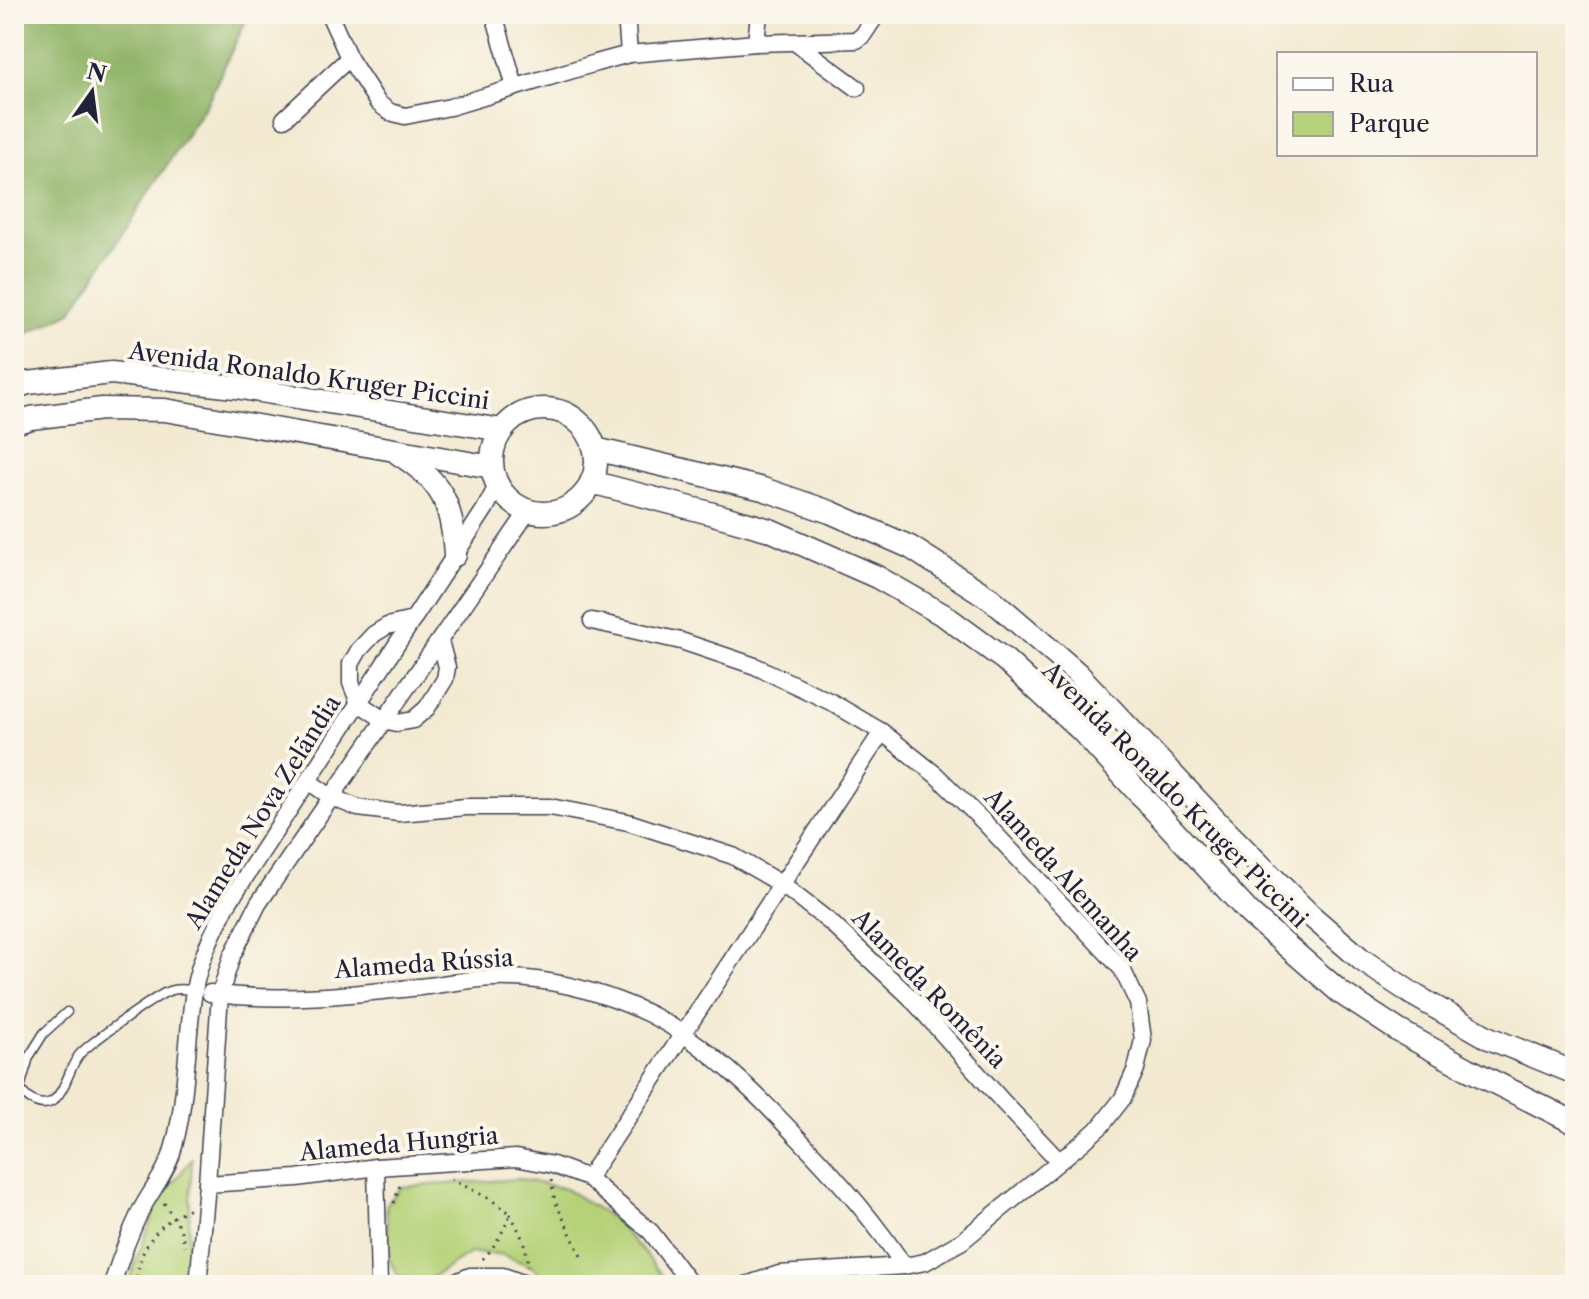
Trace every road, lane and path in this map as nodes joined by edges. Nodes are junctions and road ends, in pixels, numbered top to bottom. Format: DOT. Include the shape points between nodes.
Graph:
graph roads {
  1 [pos="329,14"];
  2 [pos="494,14"];
  3 [pos="626,14"];
  4 [pos="759,14"];
  5 [pos="877,14"];
  6 [pos="756,43"];
  7 [pos="796,43"];
  8 [pos="629,54"];
  9 [pos="349,58"];
  10 [pos="515,87"];
  11 [pos="857,88"];
  12 [pos="284,119"];
  13 [pos="14,388"];
  14 [pos="14,423"];
  15 [pos="502,430"];
  16 [pos="391,449"];
  17 [pos="595,449"];
  18 [pos="495,475"];
  19 [pos="591,482"];
  20 [pos="529,510"];
  21 [pos="455,555"];
  22 [pos="413,620"];
  23 [pos="592,621"];
  24 [pos="440,641"];
  25 [pos="359,703"];
  26 [pos="384,720"];
  27 [pos="882,732"];
  28 [pos="308,781"];
  29 [pos="331,797"];
  30 [pos="781,884"];
  31 [pos="194,991"];
  32 [pos="220,994"];
  33 [pos="67,1012"];
  34 [pos="683,1034"];
  35 [pos="1575,1073"];
  36 [pos="1575,1123"];
  37 [pos="1059,1161"];
  38 [pos="548,1164"];
  39 [pos="376,1167"];
  40 [pos="445,1178"];
  41 [pos="588,1178"];
  42 [pos="411,1180"];
  43 [pos="207,1184"];
  44 [pos="153,1189"];
  45 [pos="206,1201"];
  46 [pos="393,1208"];
  47 [pos="510,1213"];
  48 [pos="175,1217"];
  49 [pos="185,1256"];
  50 [pos="582,1258"];
  51 [pos="473,1264"];
  52 [pos="904,1266"];
  53 [pos="523,1283"];
  54 [pos="112,1285"];
  55 [pos="137,1285"];
  56 [pos="198,1285"];
  57 [pos="379,1285"];
  58 [pos="449,1285"];
  59 [pos="691,1285"];
  60 [pos="746,1285"];
  1 -- 9 [label="street"];
  2 -- 10 [label="street"];
  3 -- 8 [label="street"];
  4 -- 6 [label="street"];
  5 -- 7 [label="street" via="857,40"];
  6 -- 7 [label="street"];
  6 -- 8 [label="street"];
  7 -- 11 [label="street"];
  8 -- 10 [label="street"];
  9 -- 10 [label="street" via="378,103 405,116"];
  9 -- 12 [label="street"];
  13 -- 15 [label="main road, Avenida Ronaldo Kruger Piccini" via="111,373 235,387"];
  14 -- 16 [label="main road" via="102,409 165,410"];
  15 -- 17 [label="main road, Avenida Ronaldo Kruger Piccini" via="529,411 562,412 588,433"];
  15 -- 18 [label="main road, Avenida Ronaldo Kruger Piccini" via="492,454"];
  16 -- 18 [label="main road"];
  16 -- 21 [label="main road" via="437,484 446,502"];
  17 -- 19 [label="main road"];
  17 -- 35 [label="main road, Avenida Ronaldo Kruger Piccini" via="763,489 910,547 991,599 1077,673 1219,824 1362,960 1489,1038"];
  18 -- 20 [label="main road" via="506,496"];
  18 -- 21 [label="street, Alameda Nova Zelãndia" via="485,509"];
  19 -- 20 [label="main road" via="565,508"];
  19 -- 36 [label="main road, Avenida Ronaldo Kruger Piccini" via="770,530 877,577 945,616 1005,660 1082,731 1250,914 1341,993 1399,1031"];
  20 -- 24 [label="street, Alameda Nova Zelãndia"];
  21 -- 22 [label="street, Alameda Nova Zelãndia"];
  22 -- 25 [label="street, Alameda Nova Zelãndia"];
  22 -- 25 [label="street" via="387,626 359,650 351,664"];
  23 -- 27 [label="street, Alameda Alemanha" via="681,641 755,666"];
  24 -- 26 [label="street, Alameda Nova Zelãndia"];
  24 -- 26 [label="street" via="445,679 427,708 413,720"];
  25 -- 26 [label="street"];
  25 -- 28 [label="street, Alameda Nova Zelãndia"];
  26 -- 29 [label="street, Alameda Nova Zelãndia"];
  27 -- 30 [label="street"];
  27 -- 37 [label="street, Alameda Alemanha" via="996,834 1122,969 1138,1003 1143,1040 1123,1098 1101,1126"];
  28 -- 29 [label="street, Alameda Romênia"];
  28 -- 31 [label="street, Alameda Nova Zelãndia" via="227,905 200,962"];
  29 -- 30 [label="street, Alameda Romênia" via="358,808 399,813 550,807 628,822 733,856"];
  29 -- 32 [label="street, Alameda Nova Zelãndia" via="258,904"];
  30 -- 34 [label="street"];
  30 -- 37 [label="street, Alameda Romênia" via="909,996"];
  31 -- 32 [label="street, Alameda Rússia"];
  31 -- 33 [label="lane" via="169,991 154,999 82,1051 55,1099 33,1102 20,1088 29,1057 44,1033"];
  31 -- 44 [label="street, Alameda Nova Zelãndia" via="178,1125 170,1159"];
  32 -- 34 [label="street, Alameda Rússia" via="288,998 496,978 544,981 646,1012"];
  32 -- 43 [label="street, Alameda Nova Zelãndia"];
  34 -- 41 [label="street"];
  34 -- 52 [label="street, Alameda Rússia" via="752,1089 828,1169"];
  37 -- 52 [label="street, Alameda Alemanha" via="962,1241 925,1262"];
  38 -- 39 [label="street, Alameda Hungria" via="516,1158"];
  38 -- 41 [label="street, Alameda Hungria"];
  38 -- 50 [label="path" via="555,1201"];
  39 -- 43 [label="street, Alameda Hungria"];
  39 -- 57 [label="street"];
  40 -- 47 [label="path"];
  41 -- 59 [label="street, Alameda Hungria" via="651,1232"];
  42 -- 46 [label="path" via="400,1185"];
  43 -- 45 [label="street, Alameda Nova Zelãndia"];
  44 -- 48 [label="path"];
  44 -- 54 [label="street, Alameda Nova Zelãndia"];
  45 -- 48 [label="path"];
  45 -- 56 [label="street, Alameda Nova Zelãndia"];
  47 -- 51 [label="path" via="487,1257"];
  47 -- 53 [label="path" via="529,1262"];
  48 -- 49 [label="path"];
  48 -- 55 [label="path" via="150,1237"];
  52 -- 60 [label="street, Alameda Alemanha" via="779,1274"];
  53 -- 58 [label="street" via="503,1276 470,1276"];
}
